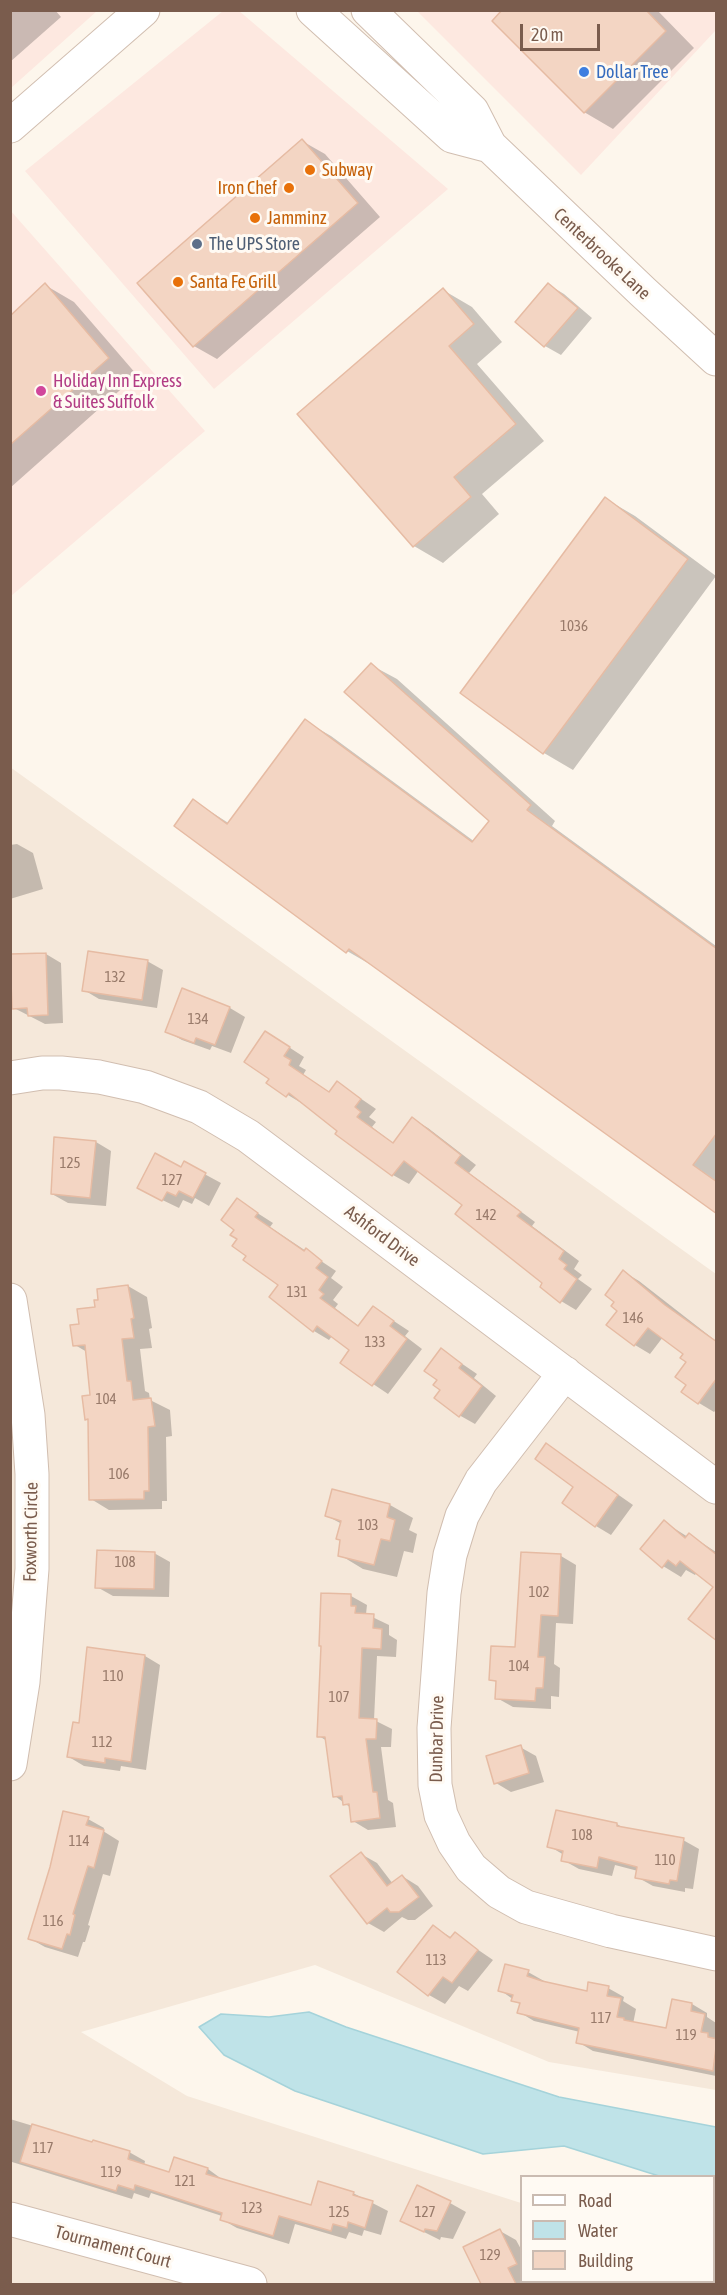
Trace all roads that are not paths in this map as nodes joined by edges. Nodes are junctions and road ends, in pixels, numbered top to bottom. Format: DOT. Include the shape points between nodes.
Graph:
graph roads {
  1 [pos="143,10"];
  2 [pos="313,10"];
  3 [pos="368,10"];
  4 [pos="10,126"];
  5 [pos="490,146"];
  6 [pos="717,359"];
  7 [pos="10,1078"];
  8 [pos="10,1300"];
  9 [pos="565,1373"];
  10 [pos="717,1487"];
  11 [pos="10,1764"];
  12 [pos="717,1954"];
  13 [pos="10,2218"];
  14 [pos="191,2277"];
  15 [pos="250,2284"];
  1 -- 4 [label="street"];
  2 -- 5 [label="street, Centerbrooke Lane" via="452,136"];
  3 -- 5 [label="street, Centerbrooke Lane" via="472,111"];
  5 -- 6 [label="street, Centerbrooke Lane"];
  7 -- 9 [label="street, Ashford Drive" via="42,1073 99,1077 146,1087 199,1107 248,1136"];
  8 -- 11 [label="street, Foxworth Circle" via="28,1415 32,1569 23,1682"];
  9 -- 10 [label="street, Ashford Drive"];
  9 -- 12 [label="street, Dunbar Drive" via="482,1480 462,1516 450,1555 434,1728 435,1785 441,1815 471,1868 499,1892 526,1907"];
  13 -- 14 [label="street, Tournament Court"];
  14 -- 15 [label="street, Tournament Court"];
}
